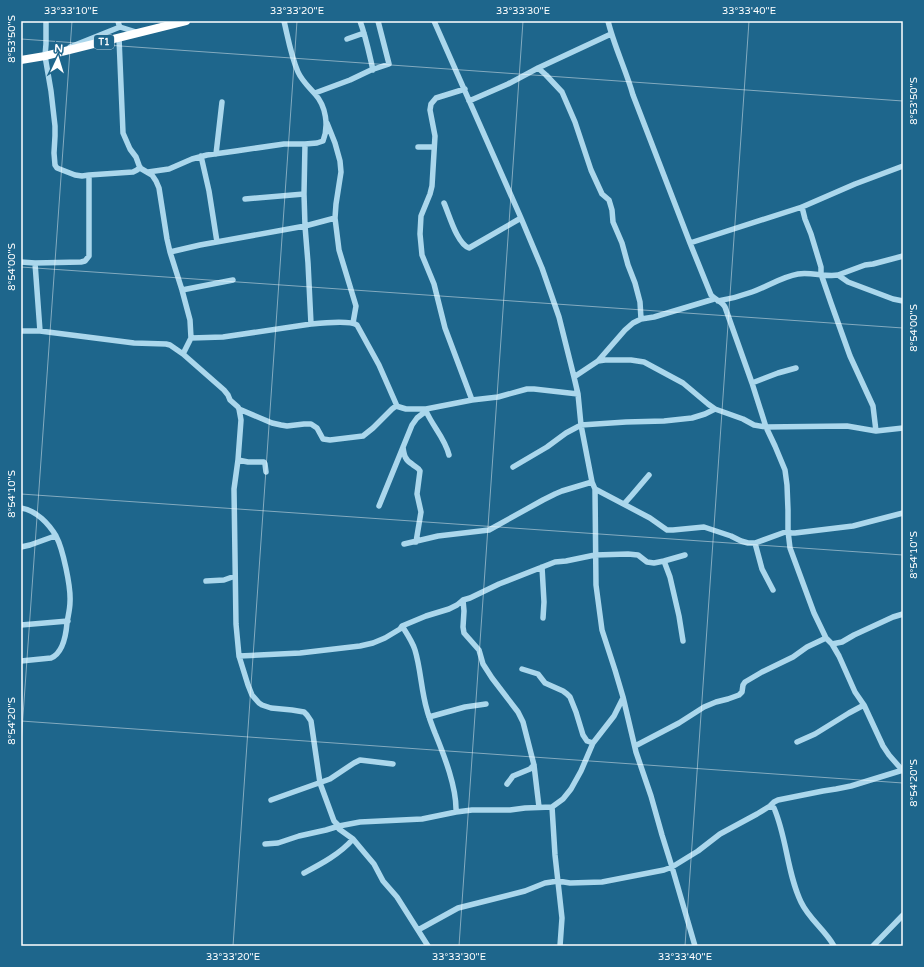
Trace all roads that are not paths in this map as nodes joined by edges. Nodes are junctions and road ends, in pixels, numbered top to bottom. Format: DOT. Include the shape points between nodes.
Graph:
graph roads {
  1 [pos="46,21"];
  2 [pos="186,21"];
  3 [pos="284,21"];
  4 [pos="360,21"];
  5 [pos="378,21"];
  6 [pos="434,21"];
  7 [pos="608,21"];
  8 [pos="119,24"];
  9 [pos="138,33"];
  10 [pos="364,33"];
  11 [pos="611,34"];
  12 [pos="119,38"];
  13 [pos="347,39"];
  14 [pos="62,52"];
  15 [pos="45,56"];
  16 [pos="21,60"];
  17 [pos="538,68"];
  18 [pos="373,70"];
  19 [pos="464,89"];
  20 [pos="315,94"];
  21 [pos="469,101"];
  22 [pos="222,102"];
  23 [pos="326,121"];
  24 [pos="305,144"];
  25 [pos="418,147"];
  26 [pos="434,147"];
  27 [pos="216,154"];
  28 [pos="201,156"];
  29 [pos="903,166"];
  30 [pos="140,167"];
  31 [pos="148,172"];
  32 [pos="88,175"];
  33 [pos="304,194"];
  34 [pos="245,199"];
  35 [pos="444,203"];
  36 [pos="802,207"];
  37 [pos="335,218"];
  38 [pos="521,218"];
  39 [pos="305,226"];
  40 [pos="217,242"];
  41 [pos="690,243"];
  42 [pos="170,252"];
  43 [pos="903,256"];
  44 [pos="21,262"];
  45 [pos="35,263"];
  46 [pos="821,274"];
  47 [pos="838,275"];
  48 [pos="233,280"];
  49 [pos="182,290"];
  50 [pos="716,300"];
  51 [pos="903,301"];
  52 [pos="641,319"];
  53 [pos="352,323"];
  54 [pos="311,324"];
  55 [pos="21,331"];
  56 [pos="40,331"];
  57 [pos="191,338"];
  58 [pos="183,354"];
  59 [pos="598,361"];
  60 [pos="796,368"];
  61 [pos="574,377"];
  62 [pos="752,383"];
  63 [pos="578,394"];
  64 [pos="472,400"];
  65 [pos="397,406"];
  66 [pos="715,409"];
  67 [pos="239,410"];
  68 [pos="426,410"];
  69 [pos="581,425"];
  70 [pos="766,427"];
  71 [pos="903,427"];
  72 [pos="876,431"];
  73 [pos="403,447"];
  74 [pos="449,455"];
  75 [pos="238,460"];
  76 [pos="514,467"];
  77 [pos="266,472"];
  78 [pos="649,475"];
  79 [pos="592,482"];
  80 [pos="595,489"];
  81 [pos="624,504"];
  82 [pos="379,506"];
  83 [pos="21,508"];
  84 [pos="903,513"];
  85 [pos="788,531"];
  86 [pos="55,536"];
  87 [pos="416,542"];
  88 [pos="755,543"];
  89 [pos="404,544"];
  90 [pos="21,547"];
  91 [pos="685,555"];
  92 [pos="595,556"];
  93 [pos="664,561"];
  94 [pos="542,567"];
  95 [pos="235,576"];
  96 [pos="206,581"];
  97 [pos="772,590"];
  98 [pos="463,600"];
  99 [pos="903,614"];
  100 [pos="543,618"];
  101 [pos="68,622"];
  102 [pos="21,625"];
  103 [pos="402,626"];
  104 [pos="826,638"];
  105 [pos="683,641"];
  106 [pos="832,644"];
  107 [pos="239,656"];
  108 [pos="21,661"];
  109 [pos="522,669"];
  110 [pos="623,697"];
  111 [pos="486,704"];
  112 [pos="864,705"];
  113 [pos="429,717"];
  114 [pos="798,742"];
  115 [pos="593,743"];
  116 [pos="635,746"];
  117 [pos="393,764"];
  118 [pos="534,766"];
  119 [pos="903,770"];
  120 [pos="320,783"];
  121 [pos="507,784"];
  122 [pos="271,800"];
  123 [pos="770,806"];
  124 [pos="552,807"];
  125 [pos="539,808"];
  126 [pos="456,812"];
  127 [pos="338,826"];
  128 [pos="353,839"];
  129 [pos="265,844"];
  130 [pos="672,867"];
  131 [pos="304,874"];
  132 [pos="558,881"];
  133 [pos="903,915"];
  134 [pos="418,930"];
  135 [pos="428,946"];
  136 [pos="560,946"];
  137 [pos="695,946"];
  138 [pos="834,946"];
  139 [pos="873,946"];
  1 -- 15 [label="street"];
  2 -- 9 [label="highway, T1"];
  3 -- 20 [label="street" via="297,71"];
  4 -- 10 [label="street"];
  5 -- 18 [label="street" via="389,64"];
  6 -- 19 [label="street"];
  7 -- 11 [label="street"];
  8 -- 9 [label="street"];
  8 -- 14 [label="street"];
  9 -- 12 [label="highway, T1"];
  10 -- 13 [label="street"];
  10 -- 18 [label="street"];
  11 -- 17 [label="street"];
  11 -- 41 [label="street"];
  12 -- 14 [label="highway, T1"];
  12 -- 30 [label="street" via="123,133"];
  14 -- 15 [label="highway, T1"];
  15 -- 16 [label="highway, T1"];
  15 -- 32 [label="street" via="55,126 54,165 75,175"];
  17 -- 21 [label="street"];
  17 -- 52 [label="street" via="562,92 591,170 602,194 609,200 613,222 635,283"];
  18 -- 20 [label="street"];
  19 -- 21 [label="street"];
  19 -- 26 [label="street" via="436,98 431,104"];
  20 -- 23 [label="street" via="323,107"];
  21 -- 38 [label="street"];
  22 -- 27 [label="street"];
  23 -- 24 [label="street" via="323,141"];
  23 -- 37 [label="street" via="340,161"];
  24 -- 27 [label="street" via="284,144"];
  24 -- 33 [label="street"];
  25 -- 26 [label="street"];
  26 -- 64 [label="street" via="432,186 420,219 422,255 434,284 445,328"];
  27 -- 28 [label="street"];
  28 -- 31 [label="street" via="169,169"];
  28 -- 40 [label="street"];
  29 -- 36 [label="street"];
  30 -- 31 [label="street"];
  30 -- 32 [label="street" via="133,172"];
  31 -- 42 [label="street" via="159,188"];
  32 -- 45 [label="street" via="89,256 80,262"];
  33 -- 34 [label="street"];
  33 -- 39 [label="street"];
  35 -- 38 [label="street" via="460,239 469,248"];
  36 -- 41 [label="street"];
  36 -- 46 [label="street"];
  37 -- 39 [label="street"];
  37 -- 53 [label="street" via="339,250 356,306"];
  38 -- 61 [label="street" via="559,317"];
  39 -- 40 [label="street"];
  39 -- 54 [label="street"];
  40 -- 42 [label="street"];
  41 -- 50 [label="street" via="711,295"];
  42 -- 49 [label="street"];
  43 -- 47 [label="street" via="865,265"];
  44 -- 45 [label="street"];
  45 -- 56 [label="street"];
  46 -- 47 [label="street"];
  46 -- 50 [label="street" via="794,275 753,292"];
  46 -- 72 [label="street" via="850,356 873,406"];
  47 -- 51 [label="street" via="848,282"];
  48 -- 49 [label="street"];
  49 -- 57 [label="street" via="190,320"];
  50 -- 52 [label="street"];
  50 -- 62 [label="street" via="725,307"];
  52 -- 59 [label="street" via="625,330"];
  53 -- 54 [label="street"];
  53 -- 65 [label="street" via="359,328"];
  54 -- 57 [label="street" via="223,337"];
  55 -- 56 [label="street"];
  56 -- 58 [label="street" via="134,343 166,344"];
  57 -- 58 [label="street"];
  58 -- 67 [label="street" via="224,390"];
  59 -- 61 [label="street"];
  59 -- 66 [label="street" via="644,362 683,383"];
  60 -- 62 [label="street"];
  61 -- 63 [label="street"];
  62 -- 70 [label="street"];
  63 -- 64 [label="street" via="527,389 508,395"];
  63 -- 69 [label="street"];
  64 -- 68 [label="street"];
  65 -- 67 [label="street" via="364,435 330,440 323,439 317,428 311,424 281,426"];
  65 -- 68 [label="street" via="404,409"];
  66 -- 69 [label="street" via="692,418"];
  66 -- 70 [label="street" via="754,425"];
  67 -- 75 [label="street"];
  68 -- 73 [label="street" via="412,425"];
  68 -- 74 [label="street" via="445,442"];
  69 -- 76 [label="street"];
  69 -- 79 [label="street"];
  70 -- 72 [label="street" via="847,426"];
  70 -- 85 [label="street" via="785,470"];
  71 -- 72 [label="street"];
  73 -- 82 [label="street"];
  73 -- 87 [label="street" via="407,461 420,470 417,494 421,512"];
  75 -- 77 [label="street" via="264,462"];
  75 -- 95 [label="street" via="234,489"];
  78 -- 81 [label="street"];
  79 -- 80 [label="street"];
  79 -- 87 [label="street" via="562,491 489,530 438,536"];
  80 -- 81 [label="street"];
  80 -- 92 [label="street"];
  81 -- 88 [label="street" via="667,530 704,527 741,541"];
  83 -- 86 [label="street" via="36,514"];
  84 -- 85 [label="street" via="853,526 795,533"];
  85 -- 88 [label="street"];
  85 -- 104 [label="street" via="790,548"];
  86 -- 90 [label="street"];
  86 -- 101 [label="street" via="61,548 68,579"];
  87 -- 89 [label="street"];
  88 -- 97 [label="street" via="762,569"];
  91 -- 93 [label="street"];
  92 -- 93 [label="street" via="633,554 647,562"];
  92 -- 94 [label="street" via="555,562"];
  92 -- 110 [label="street" via="602,630"];
  93 -- 105 [label="street" via="670,577"];
  94 -- 98 [label="street"];
  94 -- 100 [label="street"];
  95 -- 96 [label="street" via="224,580"];
  95 -- 107 [label="street"];
  98 -- 103 [label="street" via="449,609"];
  98 -- 118 [label="street" via="464,633 478,650 492,678 520,714"];
  99 -- 106 [label="street" via="854,634 842,642"];
  101 -- 102 [label="street"];
  101 -- 108 [label="street" via="62,644 54,656"];
  103 -- 107 [label="street" via="384,638 360,646 300,653"];
  103 -- 113 [label="street" via="418,660"];
  104 -- 106 [label="street"];
  104 -- 116 [label="street" via="746,682 739,695 704,706 679,723"];
  106 -- 112 [label="street"];
  107 -- 120 [label="street" via="252,695 259,703 271,708 307,714 311,721"];
  109 -- 115 [label="street" via="539,675 545,684 564,691 570,697 581,731 590,743"];
  110 -- 115 [label="street" via="614,716"];
  110 -- 116 [label="street"];
  111 -- 113 [label="street"];
  112 -- 114 [label="street"];
  112 -- 119 [label="street" via="883,746"];
  113 -- 126 [label="street" via="452,783 457,801"];
  115 -- 124 [label="street" via="571,789"];
  116 -- 130 [label="street"];
  117 -- 120 [label="street" via="360,760"];
  118 -- 121 [label="street" via="513,776"];
  118 -- 125 [label="street"];
  119 -- 123 [label="street" via="851,786 778,800"];
  120 -- 122 [label="street"];
  120 -- 127 [label="street"];
  123 -- 130 [label="street" via="720,834"];
  123 -- 138 [label="street" via="774,808 778,818 801,902"];
  124 -- 125 [label="street"];
  124 -- 132 [label="street"];
  125 -- 126 [label="street"];
  126 -- 127 [label="street" via="422,819 371,821"];
  127 -- 128 [label="street"];
  127 -- 129 [label="street"];
  128 -- 131 [label="street" via="346,847"];
  128 -- 134 [label="street" via="374,864"];
  130 -- 132 [label="street" via="659,872 602,882"];
  130 -- 137 [label="street"];
  132 -- 134 [label="street" via="458,908"];
  132 -- 136 [label="street" via="562,918"];
  133 -- 139 [label="street"];
  134 -- 135 [label="street"];
}
